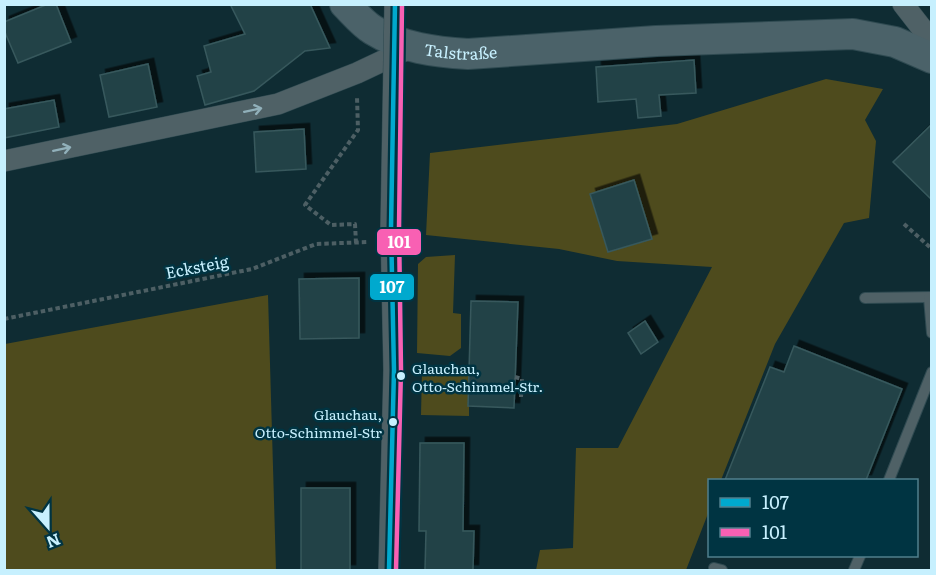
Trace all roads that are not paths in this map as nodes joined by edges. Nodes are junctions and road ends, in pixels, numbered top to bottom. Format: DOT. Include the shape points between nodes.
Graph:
graph roads {
  1 [pos="345,4"];
  2 [pos="395,4"];
  3 [pos="903,4"];
  4 [pos="930,40"];
  5 [pos="411,48"];
  6 [pos="4,161"];
  7 [pos="865,298"];
  8 [pos="930,298"];
  9 [pos="932,333"];
  10 [pos="932,372"];
  11 [pos="889,479"];
  12 [pos="389,570"];
  1 -- 5 [label="street" via="372,30"];
  2 -- 12 [label="street, bridge"];
  3 -- 4 [label="street"];
  4 -- 5 [label="street, Talstraße" via="895,42 853,34 656,41 468,54"];
  6 -- 5 [label="street, Talstraße, one-way" via="278,104"];
  7 -- 8 [label="lane"];
  8 -- 9 [label="lane"];
  10 -- 11 [label="lane"];
}
